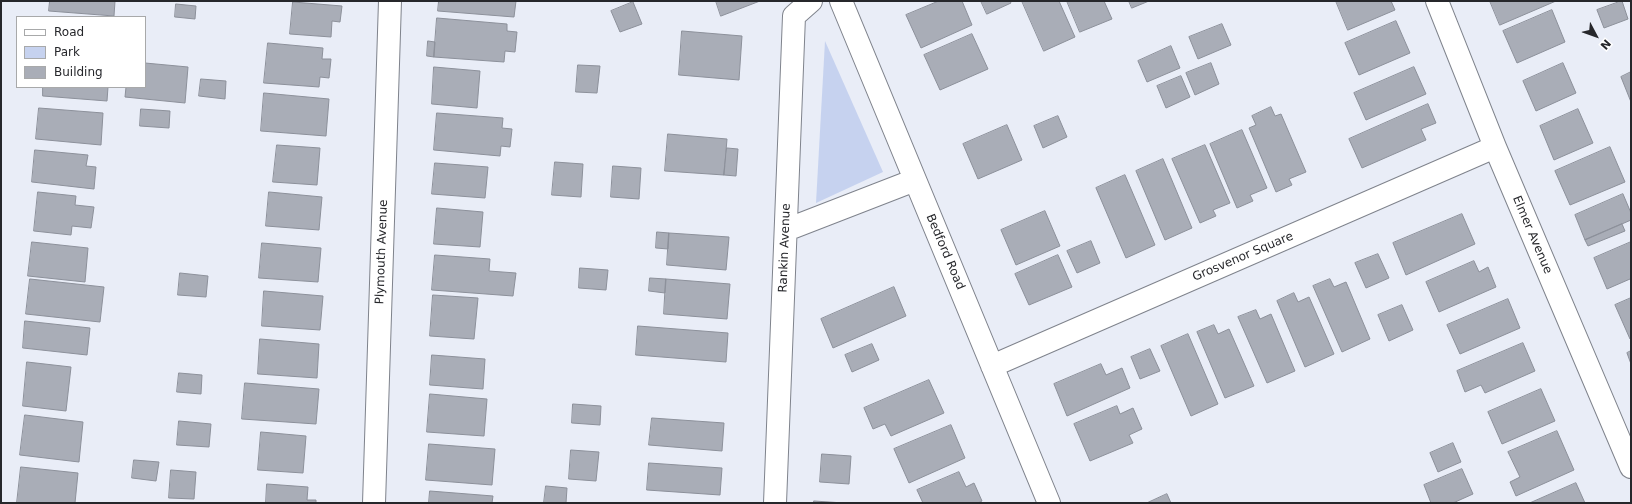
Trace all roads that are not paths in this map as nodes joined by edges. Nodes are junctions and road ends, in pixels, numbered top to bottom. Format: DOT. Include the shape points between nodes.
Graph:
graph roads {
  1 [pos="390,1"];
  2 [pos="811,1"];
  3 [pos="841,1"];
  4 [pos="1437,1"];
  5 [pos="1495,147"];
  6 [pos="915,180"];
  7 [pos="786,230"];
  8 [pos="992,366"];
  9 [pos="1631,467"];
  10 [pos="374,503"];
  11 [pos="775,503"];
  12 [pos="1049,503"];
  1 -- 10 [label="street, Plymouth Avenue"];
  2 -- 7 [label="street, Rankin Avenue" via="794,16"];
  3 -- 6 [label="street, Bedford Road"];
  4 -- 5 [label="street, Elmer Avenue"];
  5 -- 8 [label="street, Grosvenor Square"];
  5 -- 9 [label="street, Elmer Avenue"];
  6 -- 7 [label="street"];
  6 -- 8 [label="street, Bedford Road"];
  7 -- 11 [label="street, Rankin Avenue"];
  8 -- 12 [label="street, Bedford Road"];
}
